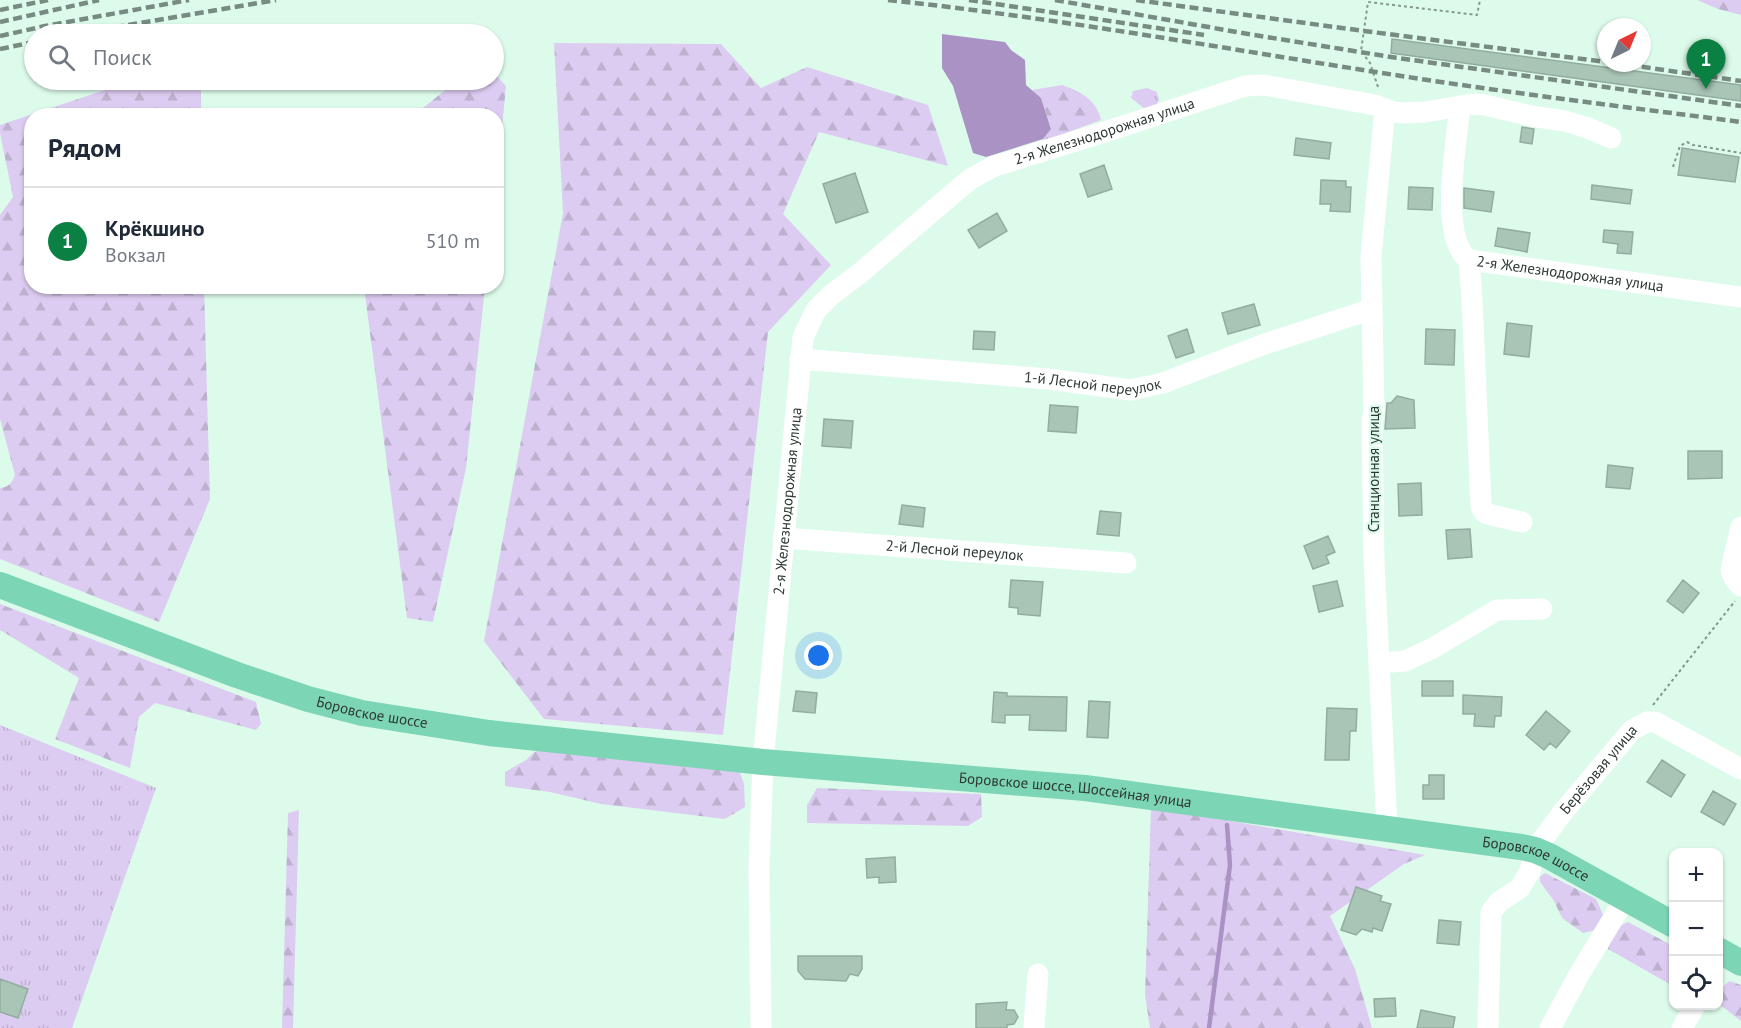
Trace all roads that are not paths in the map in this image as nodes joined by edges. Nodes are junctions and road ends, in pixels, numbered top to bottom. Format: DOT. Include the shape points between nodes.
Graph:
graph roads {
  1 [pos="1460,106"];
  2 [pos="1385,109"];
  3 [pos="1611,138"];
  4 [pos="1468,261"];
  5 [pos="1741,297"];
  6 [pos="1372,309"];
  7 [pos="800,359"];
  8 [pos="1522,522"];
  9 [pos="1741,527"];
  10 [pos="783,538"];
  11 [pos="1126,563"];
  12 [pos="1736,578"];
  13 [pos="0,585"];
  14 [pos="1542,609"];
  15 [pos="1379,663"];
  16 [pos="763,762"];
  17 [pos="1741,769"];
  18 [pos="1387,828"];
  19 [pos="1535,850"];
  20 [pos="1626,899"];
  21 [pos="1669,922"];
  22 [pos="1038,974"];
  23 [pos="1692,1010"];
  24 [pos="761,1028"];
  25 [pos="1034,1028"];
  26 [pos="1488,1028"];
  27 [pos="1550,1028"];
  28 [pos="1682,1028"];
  1 -- 2 [label="street, 2-я Железнодорожная улица" via="1405,113"];
  1 -- 3 [label="street" via="1485,105 1588,128"];
  1 -- 4 [label="street, 2-я Железнодорожная улица" via="1451,211 1455,235"];
  2 -- 6 [label="street, Станционная улица" via="1371,256"];
  2 -- 7 [label="street, 2-я Железнодорожная улица" via="1251,84 992,167 969,180 831,295 816,310 802,337"];
  4 -- 5 [label="street, 2-я Железнодорожная улица"];
  4 -- 8 [label="street" via="1481,506 1491,515"];
  6 -- 7 [label="street, 1-й Лесной переулок" via="1147,388 1131,390"];
  6 -- 15 [label="street, Станционная улица"];
  7 -- 10 [label="street, 2-я Железнодорожная улица"];
  9 -- 12 [label="street"];
  10 -- 11 [label="street, 2-й Лесной переулок"];
  10 -- 16 [label="street, 2-я Железнодорожная улица"];
  13 -- 16 [label="main road, Боровское шоссе" via="237,675 348,710 489,733"];
  14 -- 15 [label="street" via="1497,610 1405,661"];
  15 -- 18 [label="street, Станционная улица"];
  16 -- 18 [label="main road, Боровское шоссе, Шоссейная улица" via="1085,788"];
  16 -- 24 [label="street, 2-я Железнодорожная улица" via="759,867"];
  17 -- 19 [label="street, Берёзовая улица" via="1664,726 1647,722 1632,730"];
  18 -- 19 [label="main road, Боровское шоссе"];
  19 -- 20 [label="main road, Боровское шоссе"];
  19 -- 26 [label="street, Берёзовая улица" via="1530,871 1520,888 1491,912"];
  20 -- 21 [label="main road, Боровское шоссе"];
  20 -- 27 [label="street"];
  22 -- 25 [label="street"];
  23 -- 28 [label="street"];
}
